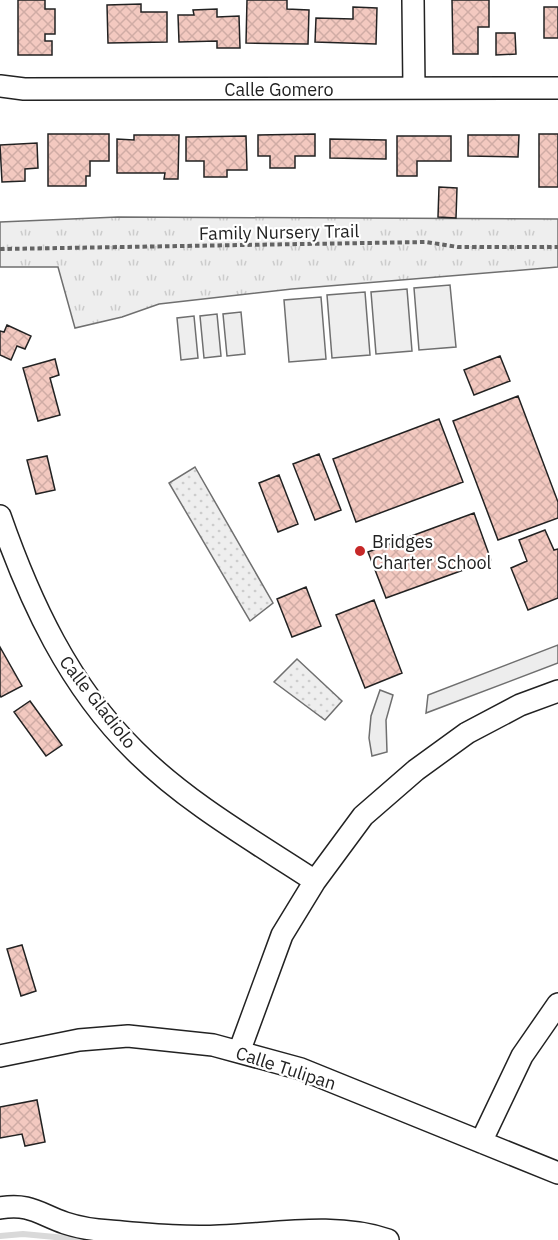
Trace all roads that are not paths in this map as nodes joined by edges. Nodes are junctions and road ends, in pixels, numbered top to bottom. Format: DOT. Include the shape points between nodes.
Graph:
graph roads {
  1 [pos="413,0"];
  2 [pos="0,86"];
  3 [pos="414,88"];
  4 [pos="558,88"];
  5 [pos="0,516"];
  6 [pos="558,691"];
  7 [pos="315,881"];
  8 [pos="558,1004"];
  9 [pos="239,1052"];
  10 [pos="0,1056"];
  11 [pos="480,1142"];
  12 [pos="558,1173"];
  13 [pos="0,1208"];
  14 [pos="388,1240"];
  1 -- 3 [label="street"];
  2 -- 3 [label="street, Calle Gomero"];
  3 -- 4 [label="street, Calle Gomero"];
  5 -- 7 [label="street, Calle Gladiolo" via="29,594 55,645 99,709 134,750 210,812"];
  6 -- 7 [label="street" via="520,705 467,733 416,771 363,816"];
  7 -- 9 [label="street" via="282,935"];
  8 -- 11 [label="street" via="522,1056"];
  9 -- 10 [label="street, Calle Tulipan" via="213,1045 128,1036 79,1040"];
  9 -- 11 [label="street, Calle Tulipan" via="302,1069"];
  11 -- 12 [label="street, Calle Tulipan"];
  13 -- 14 [label="street" via="32,1208 81,1228 108,1231 219,1236 311,1231"];
}
